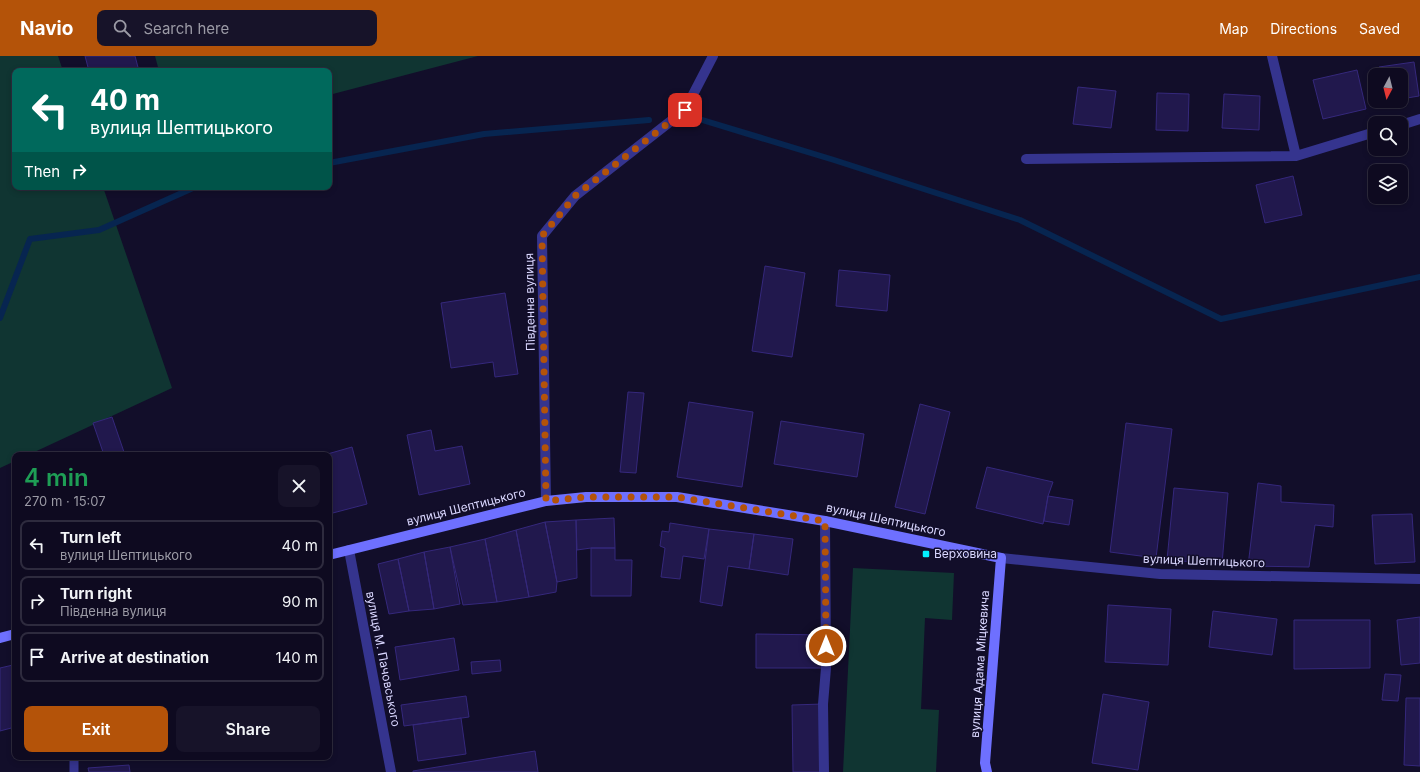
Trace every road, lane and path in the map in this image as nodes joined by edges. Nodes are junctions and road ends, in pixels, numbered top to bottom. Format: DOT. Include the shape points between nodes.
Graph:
graph roads {
  1 [pos="713,56"];
  2 [pos="1272,56"];
  3 [pos="1420,119"];
  4 [pos="1408,123"];
  5 [pos="1368,134"];
  6 [pos="1296,156"];
  7 [pos="1026,159"];
  8 [pos="546,501"];
  9 [pos="825,521"];
  10 [pos="350,550"];
  11 [pos="332,554"];
  12 [pos="1000,558"];
  13 [pos="1420,579"];
  14 [pos="12,635"];
  15 [pos="0,638"];
  16 [pos="74,760"];
  17 [pos="74,772"];
  18 [pos="392,772"];
  19 [pos="824,772"];
  20 [pos="987,772"];
  1 -- 8 [label="street, Південна вулиця" via="685,110 575,196 542,236"];
  2 -- 6 [label="street"];
  3 -- 4 [label="street"];
  5 -- 6 [label="street"];
  6 -- 7 [label="street"];
  8 -- 9 [label="street, вулиця Шептицького" via="586,497 677,497"];
  8 -- 10 [label="street, вулиця Шептицького"];
  9 -- 12 [label="street, вулиця Шептицького"];
  9 -- 19 [label="street"];
  10 -- 11 [label="street, вулиця Шептицького"];
  10 -- 18 [label="street, вулиця М. Пачовського"];
  12 -- 13 [label="street, вулиця Шептицького" via="1160,574"];
  12 -- 20 [label="street, вулиця Адама Міцкевича"];
  14 -- 15 [label="street"];
  16 -- 17 [label="lane"];
}
